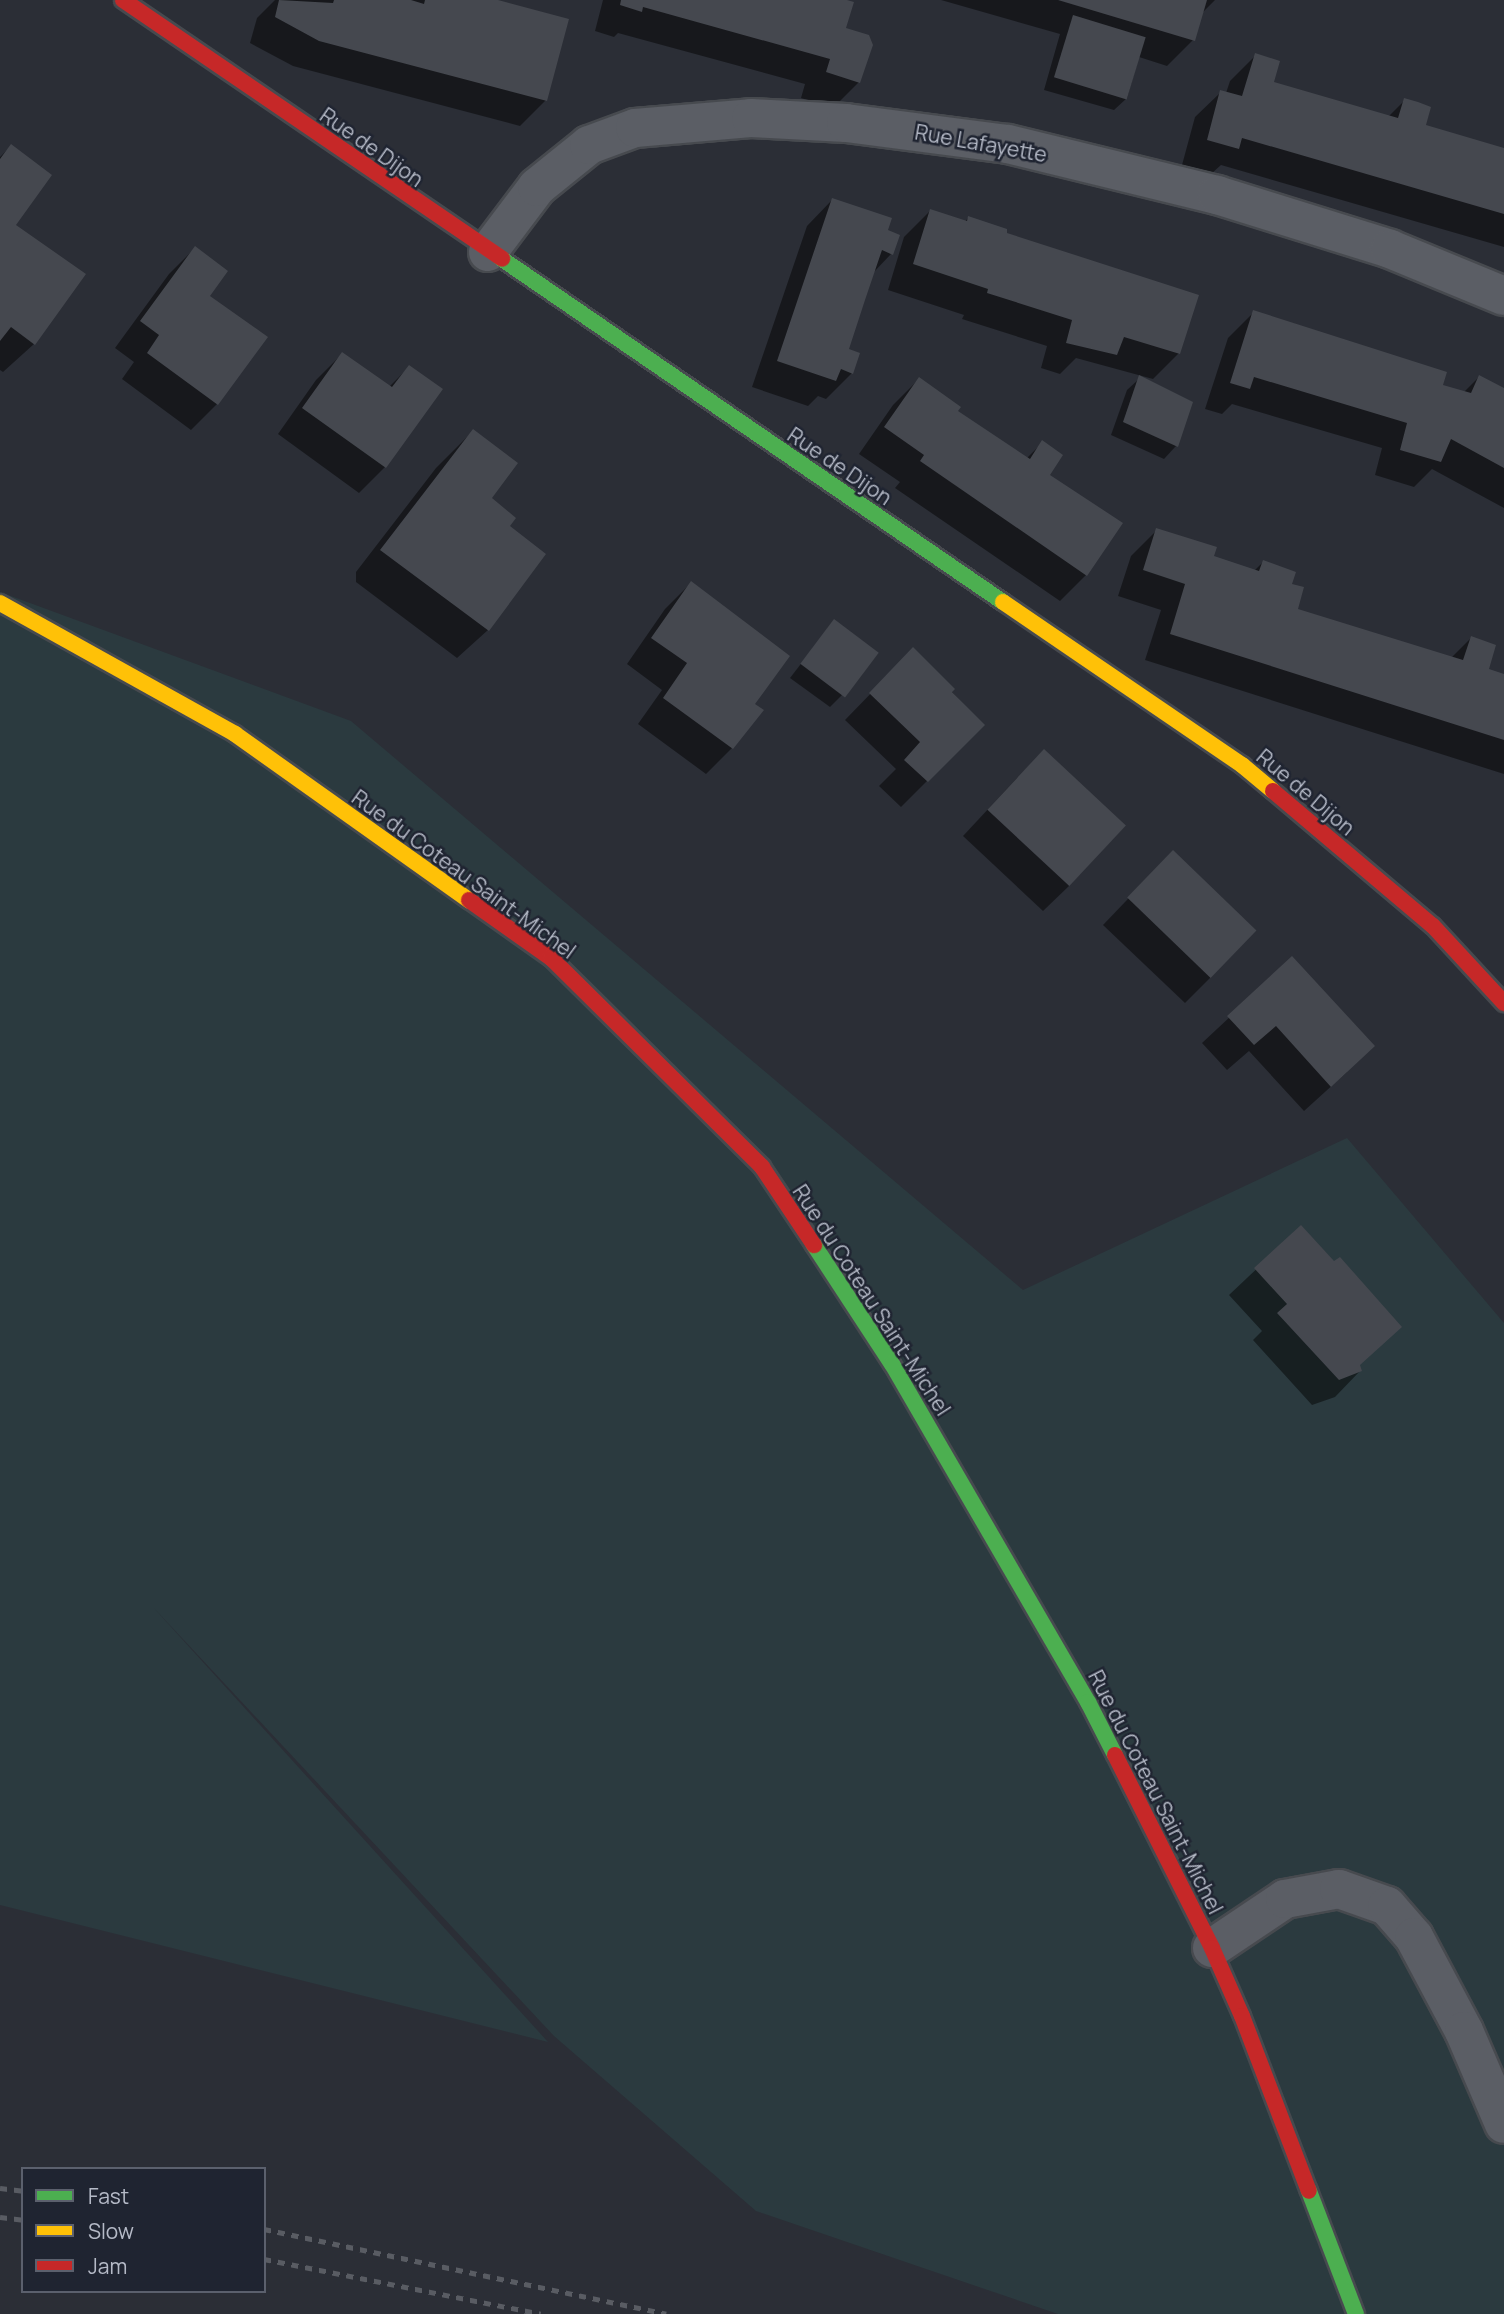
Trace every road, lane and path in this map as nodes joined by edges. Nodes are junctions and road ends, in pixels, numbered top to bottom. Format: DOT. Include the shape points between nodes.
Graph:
graph roads {
  1 [pos="123,0"];
  2 [pos="488,252"];
  3 [pos="1504,296"];
  4 [pos="0,603"];
  5 [pos="1504,1003"];
  6 [pos="1212,1948"];
  7 [pos="1504,2124"];
  8 [pos="1356,2314"];
  1 -- 2 [label="street, Rue de Dijon"];
  2 -- 3 [label="street, Rue Lafayette" via="537,187 589,145 635,128 751,118 846,123 1008,144 1217,195 1390,249"];
  2 -- 5 [label="street, Rue de Dijon" via="1242,765 1433,926"];
  4 -- 6 [label="street, Rue du Coteau Saint-Michel" via="235,734 551,958 762,1167 892,1364 1088,1702"];
  6 -- 7 [label="street" via="1285,1899 1339,1889 1387,1906 1414,1937 1452,2007"];
  6 -- 8 [label="street, Rue du Coteau Saint-Michel"];
}
